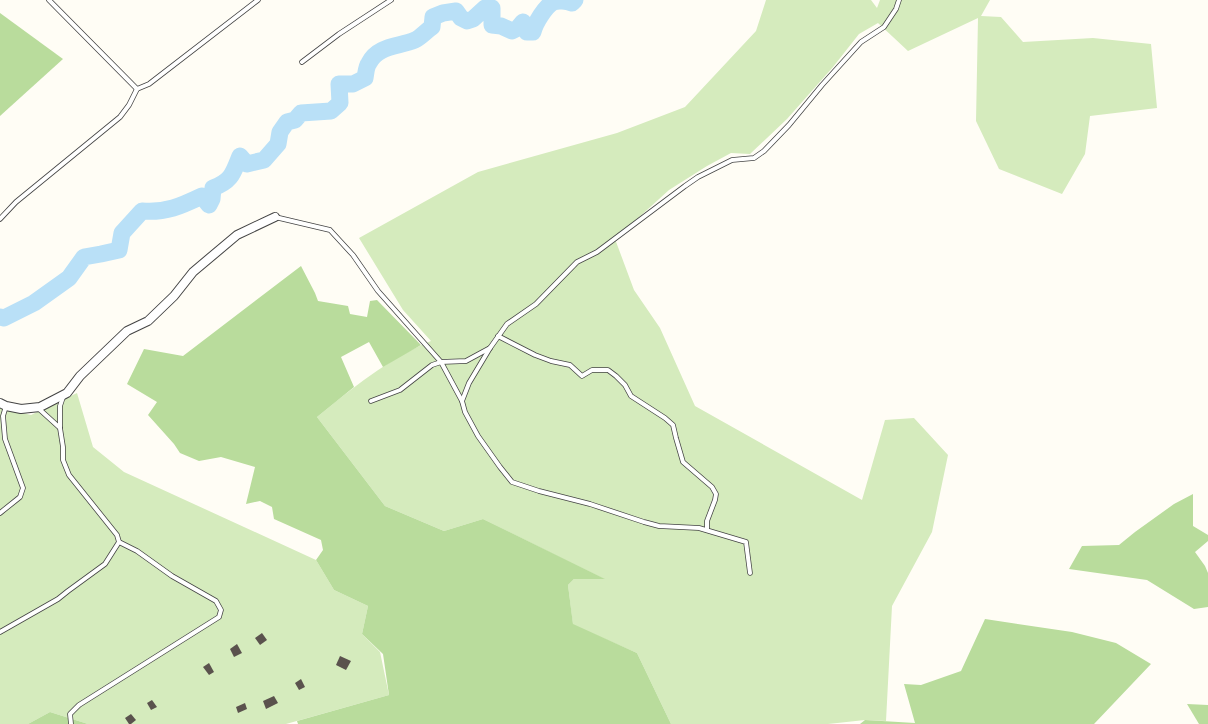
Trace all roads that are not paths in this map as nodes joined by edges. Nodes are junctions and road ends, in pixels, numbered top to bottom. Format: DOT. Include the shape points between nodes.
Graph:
graph roads {
  1 [pos="49,0"];
  2 [pos="258,0"];
  3 [pos="391,0"];
  4 [pos="899,0"];
  5 [pos="302,62"];
  6 [pos="137,90"];
  7 [pos="275,217"];
  8 [pos="0,219"];
  9 [pos="498,336"];
  10 [pos="490,348"];
  11 [pos="441,362"];
  12 [pos="63,396"];
  13 [pos="462,400"];
  14 [pos="371,401"];
  15 [pos="3,405"];
  16 [pos="38,408"];
  17 [pos="60,428"];
  18 [pos="0,513"];
  19 [pos="707,530"];
  20 [pos="119,542"];
  21 [pos="750,573"];
  22 [pos="0,632"];
  23 [pos="71,724"];
  1 -- 6 [label="lane"];
  2 -- 6 [label="lane" via="149,84"];
  3 -- 5 [label="lane"];
  4 -- 9 [label="lane" via="884,26 861,42 764,151 754,158 732,160 685,186 597,252 577,262 536,304 507,324"];
  6 -- 8 [label="lane" via="120,118 16,202"];
  7 -- 11 [label="lane" via="330,230 353,255 378,291"];
  7 -- 12 [label="street" via="237,235 209,258 148,321 127,332 80,376"];
  9 -- 10 [label="lane"];
  9 -- 19 [label="lane" via="535,355 570,365 582,376 592,370 608,370 625,385 631,396 674,425 683,462 712,487 716,494 707,521"];
  10 -- 11 [label="lane" via="466,361"];
  10 -- 13 [label="lane"];
  11 -- 13 [label="lane"];
  11 -- 14 [label="lane" via="432,365 400,390"];
  12 -- 16 [label="street"];
  12 -- 17 [label="lane" via="60,406"];
  13 -- 19 [label="lane" via="465,412 478,436 512,482 659,526"];
  15 -- 16 [label="street" via="21,409"];
  15 -- 18 [label="lane" via="4,439 23,488 20,497"];
  16 -- 17 [label="lane"];
  17 -- 20 [label="lane" via="63,460 69,475 117,535"];
  19 -- 21 [label="lane" via="746,542"];
  20 -- 22 [label="lane" via="105,564 58,599"];
  20 -- 23 [label="lane" via="216,601 221,610 219,617 79,706 70,714"];
}
